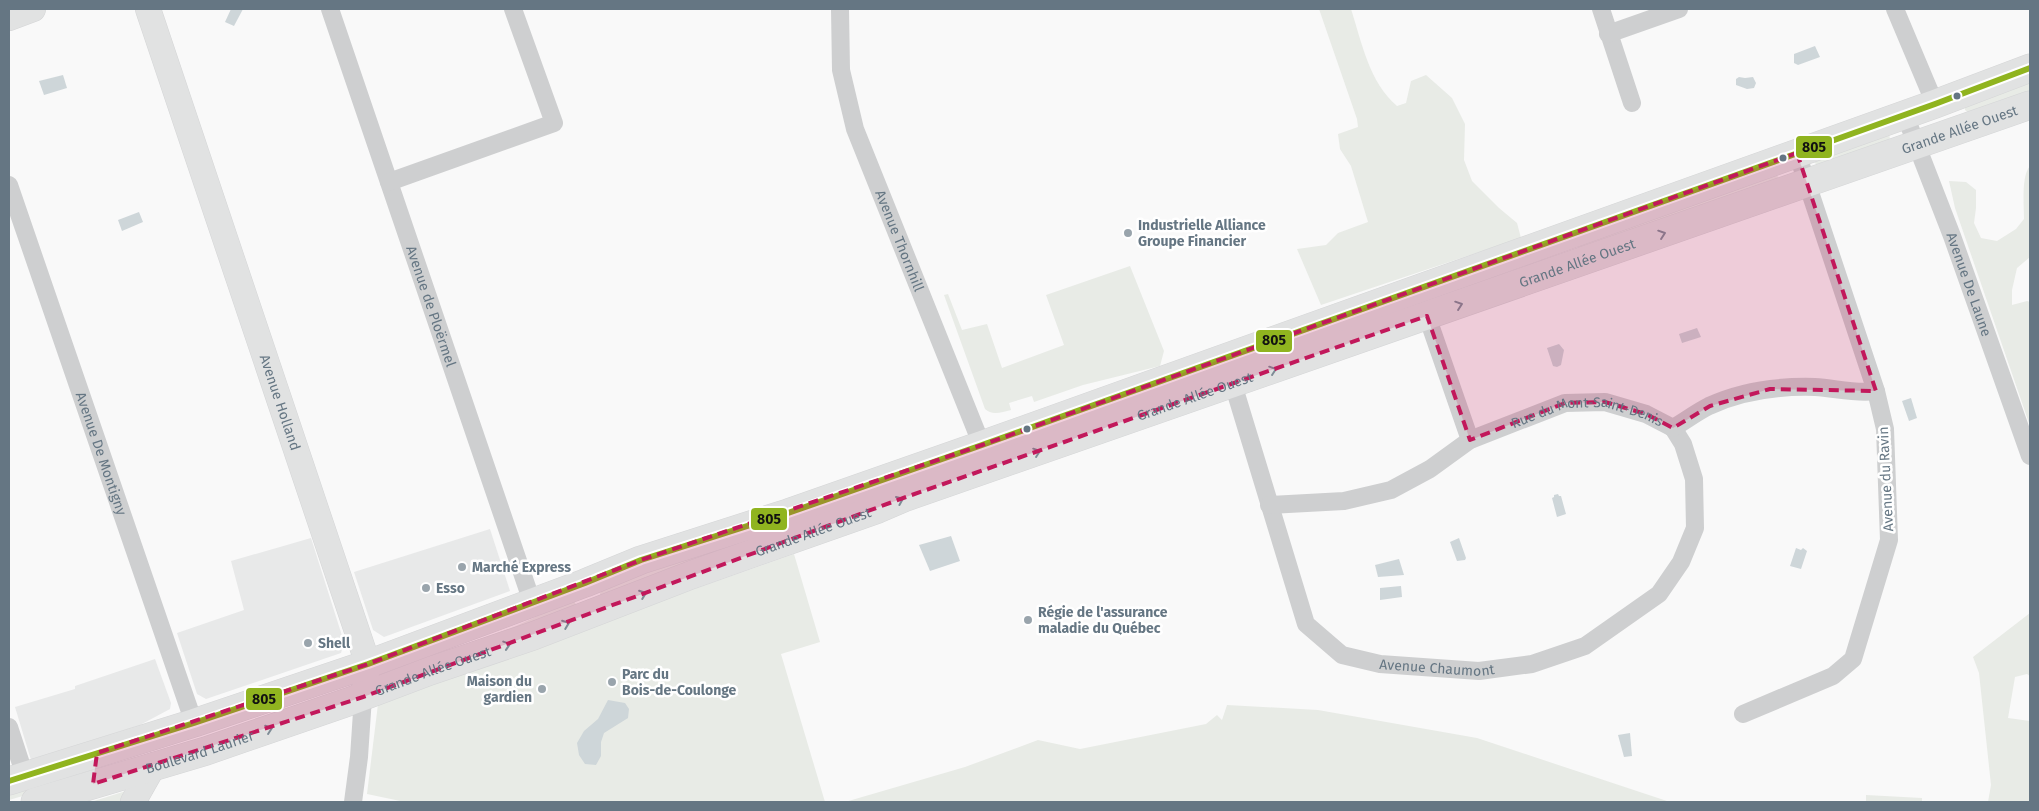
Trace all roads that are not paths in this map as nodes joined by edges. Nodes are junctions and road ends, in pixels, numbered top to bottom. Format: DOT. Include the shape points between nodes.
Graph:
graph roads {
  1 [pos="33,9"];
  2 [pos="148,9"];
  3 [pos="330,9"];
  4 [pos="513,9"];
  5 [pos="840,9"];
  6 [pos="1601,9"];
  7 [pos="1679,9"];
  8 [pos="1895,9"];
  9 [pos="9,18"];
  10 [pos="1608,34"];
  11 [pos="2030,68"];
  12 [pos="1632,103"];
  13 [pos="1935,104"];
  14 [pos="2030,105"];
  15 [pos="1905,115"];
  16 [pos="1917,144"];
  17 [pos="1797,153"];
  18 [pos="389,182"];
  19 [pos="1807,184"];
  20 [pos="9,185"];
  21 [pos="1565,236"];
  22 [pos="1575,264"];
  23 [pos="1427,316"];
  24 [pos="1224,357"];
  25 [pos="1233,383"];
  26 [pos="1876,391"];
  27 [pos="1673,428"];
  28 [pos="1470,440"];
  29 [pos="986,456"];
  30 [pos="2030,456"];
  31 [pos="1269,504"];
  32 [pos="532,602"];
  33 [pos="368,664"];
  34 [pos="363,697"];
  35 [pos="1742,714"];
  36 [pos="194,723"];
  37 [pos="9,728"];
  38 [pos="97,753"];
  39 [pos="154,765"];
  40 [pos="17,779"];
  41 [pos="90,793"];
  42 [pos="35,802"];
  43 [pos="133,802"];
  44 [pos="353,802"];
  1 -- 9 [label="main road"];
  2 -- 33 [label="main road, Avenue Holland"];
  3 -- 18 [label="street, Avenue de Ploërmel"];
  4 -- 18 [label="street" via="554,123"];
  5 -- 29 [label="street, Avenue Thornhill" via="841,70 855,129"];
  6 -- 10 [label="street"];
  7 -- 10 [label="street"];
  8 -- 13 [label="street"];
  10 -- 12 [label="street"];
  11 -- 13 [label="main road, Grande Allée Ouest"];
  13 -- 15 [label="main road, Grande Allée Ouest"];
  14 -- 16 [label="main road, Grande Allée Ouest"];
  15 -- 16 [label="street, Avenue De Laune"];
  15 -- 17 [label="main road, Grande Allée Ouest"];
  16 -- 19 [label="main road, Grande Allée Ouest"];
  16 -- 30 [label="street, Avenue De Laune"];
  17 -- 19 [label="street, Avenue du Ravin"];
  17 -- 21 [label="main road, Grande Allée Ouest"];
  18 -- 32 [label="street, Avenue de Ploërmel"];
  22 -- 19 [label="main road, Grande Allée Ouest, one-way"];
  19 -- 26 [label="street, Avenue du Ravin"];
  20 -- 36 [label="street, Avenue De Montigny"];
  21 -- 22 [label="main road"];
  21 -- 24 [label="main road, Grande Allée Ouest"];
  23 -- 22 [label="main road, Grande Allée Ouest, one-way"];
  25 -- 23 [label="main road, Grande Allée Ouest, one-way"];
  23 -- 28 [label="street"];
  24 -- 25 [label="street, Avenue Chaumont"];
  24 -- 29 [label="main road, Grande Allée Ouest"];
  29 -- 25 [label="main road, Grande Allée Ouest, one-way"];
  25 -- 31 [label="street, Avenue Chaumont"];
  26 -- 27 [label="street, Rue du Mont-Saint-Denis" via="1862,393 1815,387 1770,389 1739,395 1710,406"];
  26 -- 35 [label="street, Avenue du Ravin" via="1885,429 1889,540 1852,659 1833,676"];
  27 -- 28 [label="street, Rue du Mont-Saint-Denis" via="1619,405 1565,403"];
  27 -- 31 [label="street, Avenue Chaumont" via="1683,444 1694,479 1695,528 1681,562 1659,594 1585,646 1532,664 1479,672 1380,664 1342,655 1306,624"];
  28 -- 31 [label="street, Rue du Mont-Saint-Denis" via="1430,469 1391,490 1344,501"];
  29 -- 32 [label="main road, Grande Allée Ouest" via="788,513 641,560"];
  34 -- 29 [label="main road, Grande Allée Ouest, one-way" via="691,575"];
  32 -- 33 [label="main road, Grande Allée Ouest"];
  33 -- 34 [label="main road, Avenue Holland"];
  33 -- 36 [label="main road, Boulevard Laurier"];
  39 -- 34 [label="main road, Boulevard Laurier, one-way"];
  34 -- 44 [label="street, Avenue Holland"];
  36 -- 38 [label="main road, Boulevard Laurier"];
  37 -- 40 [label="street"];
  38 -- 40 [label="main road, Boulevard Laurier"];
  38 -- 41 [label="main road"];
  39 -- 41 [label="main road, Boulevard Laurier"];
  39 -- 43 [label="main road"];
  41 -- 42 [label="main road, Boulevard Laurier"];
}
